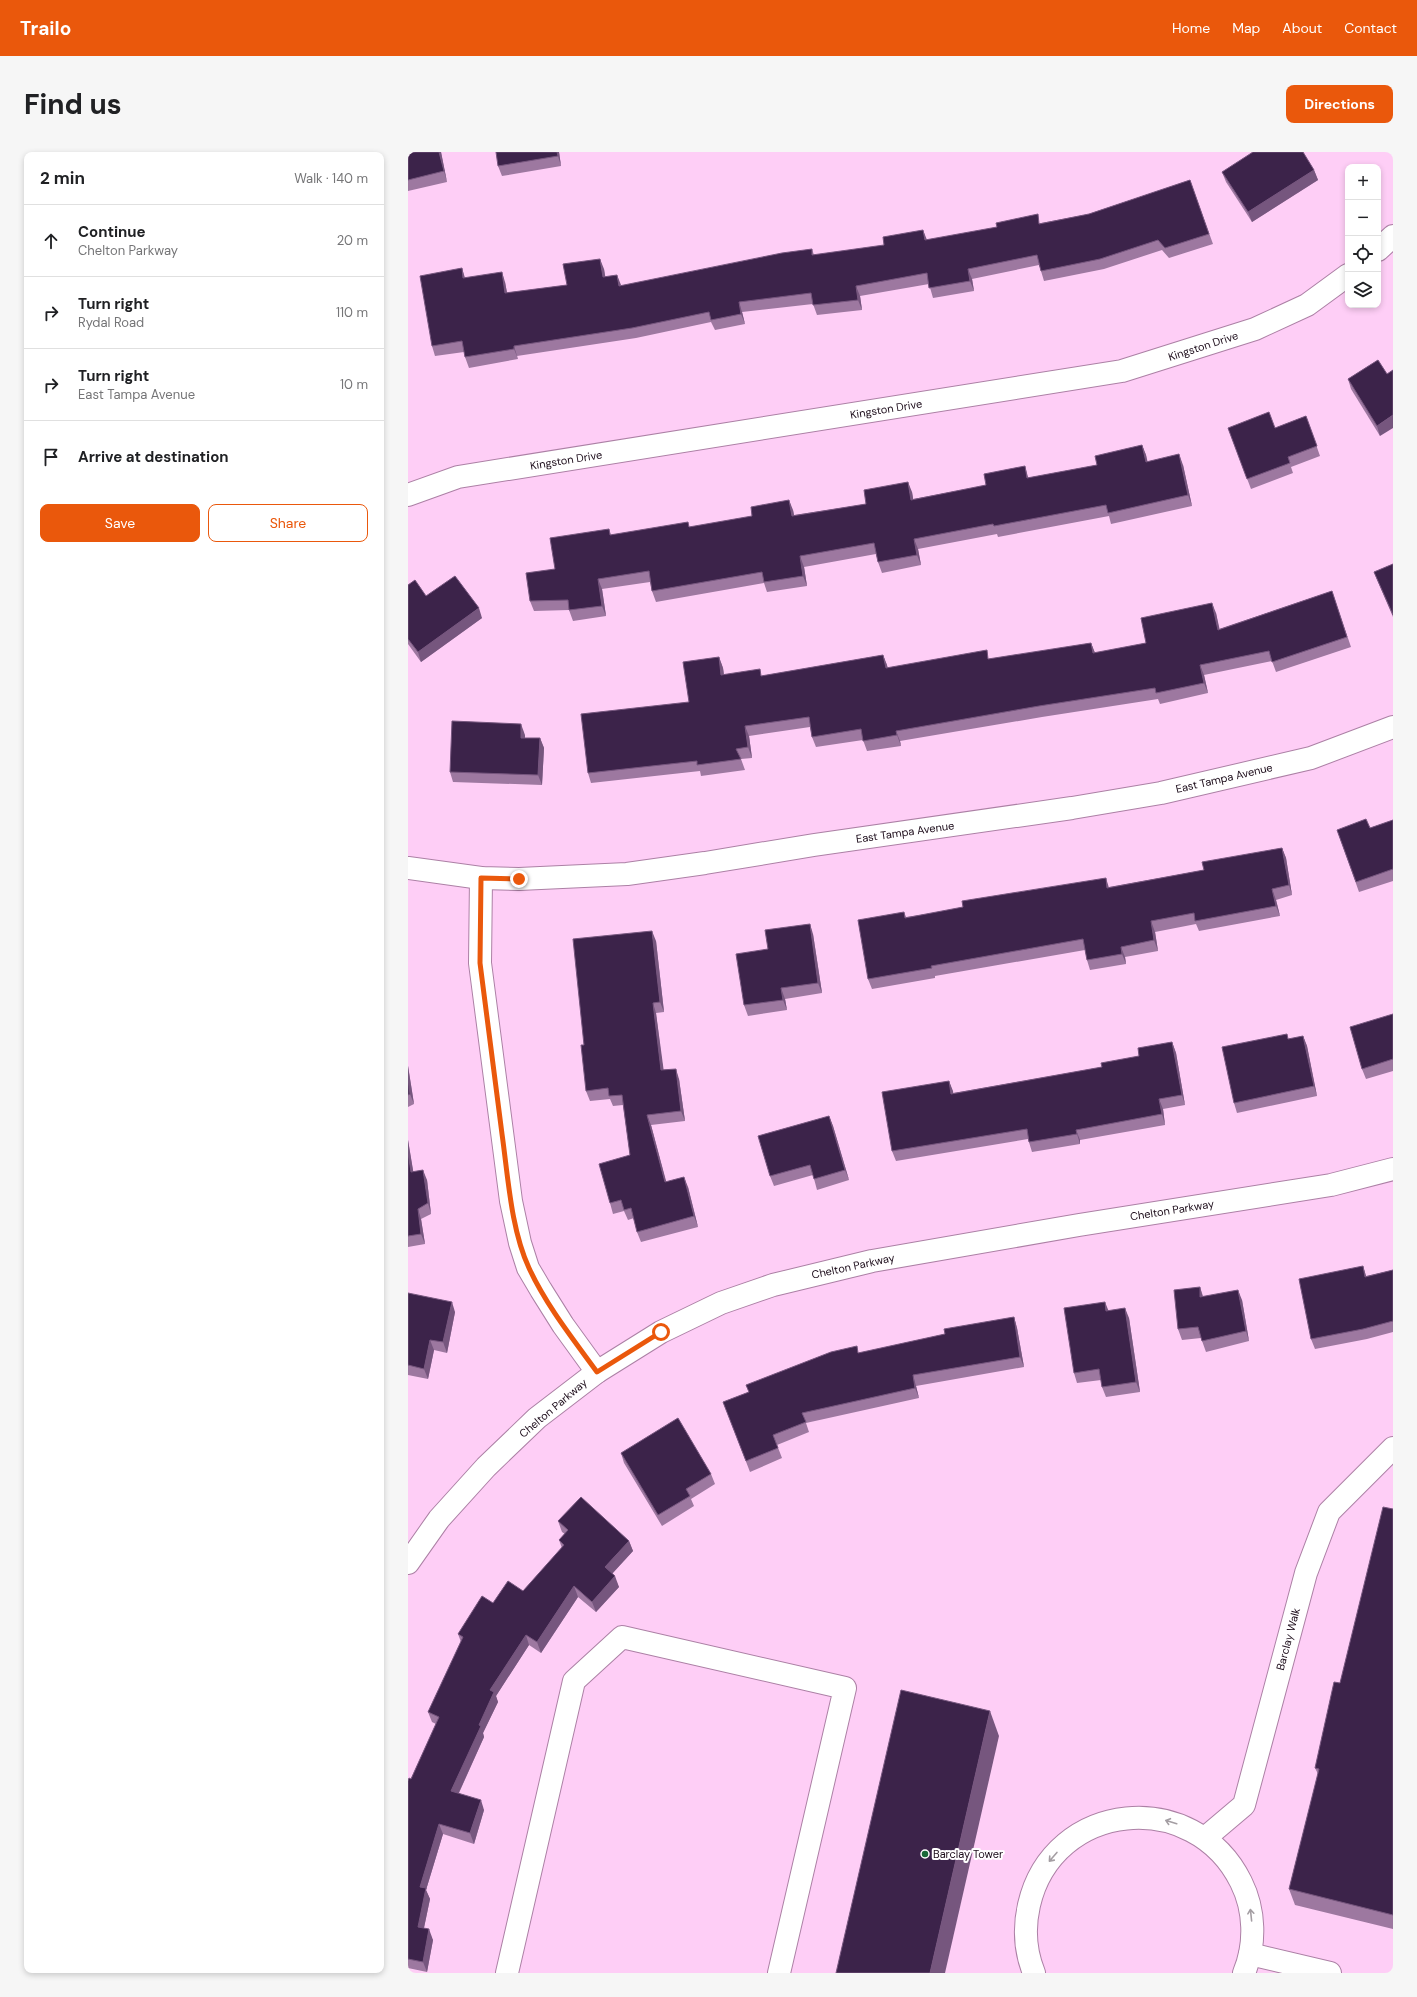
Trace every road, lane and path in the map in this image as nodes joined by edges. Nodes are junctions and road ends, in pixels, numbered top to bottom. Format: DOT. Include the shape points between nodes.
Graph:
graph roads {
  1 [pos="1393,236"];
  2 [pos="1381,247"];
  3 [pos="1345,277"];
  4 [pos="408,495"];
  5 [pos="1393,726"];
  6 [pos="408,868"];
  7 [pos="481,878"];
  8 [pos="1393,1169"];
  9 [pos="597,1372"];
  10 [pos="1393,1448"];
  11 [pos="408,1563"];
  12 [pos="1205,1838"];
  13 [pos="1247,1963"];
  14 [pos="507,1973"];
  15 [pos="779,1973"];
  16 [pos="1034,1973"];
  17 [pos="1330,1973"];
  1 -- 2 [label="street"];
  3 -- 4 [label="street, Kingston Drive" via="1307,305 1255,329 1122,371 458,477"];
  5 -- 7 [label="street, East Tampa Avenue" via="1311,758 1162,793 627,874 568,878"];
  6 -- 7 [label="street, East Tampa Avenue"];
  7 -- 9 [label="street" via="480,963 511,1200 520,1243 528,1268 563,1325"];
  8 -- 9 [label="street, Chelton Parkway" via="1331,1185 872,1261 772,1284 721,1303 661,1332"];
  9 -- 11 [label="street, Chelton Parkway" via="537,1418 486,1467 439,1519"];
  10 -- 12 [label="street, Barclay Walk" via="1329,1512 1306,1572 1244,1805"];
  13 -- 12 [label="street, one-way" via="1253,1932 1251,1910 1245,1889 1222,1852"];
  12 -- 16 [label="street, one-way" via="1178,1824 1148,1817 1117,1819 1075,1836 1043,1869 1031,1896 1026,1942"];
  13 -- 17 [label="street"];
  14 -- 15 [label="street" via="574,1681 622,1637 845,1688"];
}
